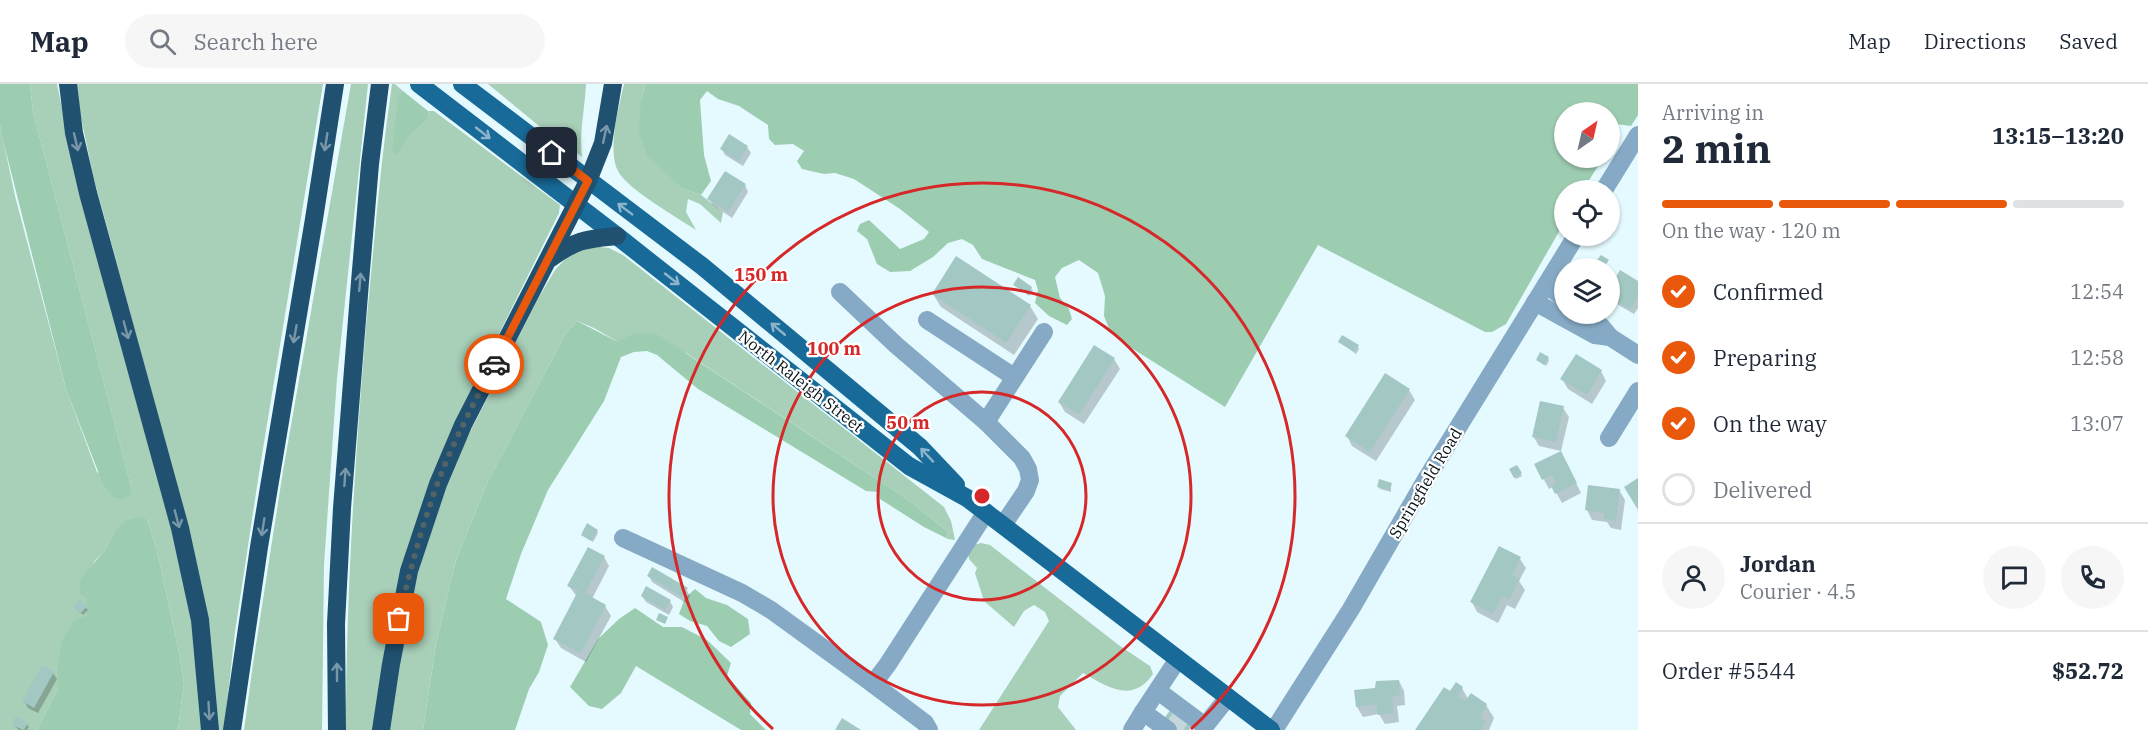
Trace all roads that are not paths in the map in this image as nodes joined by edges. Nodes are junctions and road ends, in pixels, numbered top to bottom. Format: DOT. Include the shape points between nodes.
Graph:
graph roads {
  1 [pos="68,84"];
  2 [pos="334,84"];
  3 [pos="380,84"];
  4 [pos="419,84"];
  5 [pos="462,84"];
  6 [pos="613,84"];
  7 [pos="1638,135"];
  8 [pos="1610,180"];
  9 [pos="588,181"];
  10 [pos="576,205"];
  11 [pos="618,236"];
  12 [pos="1570,246"];
  13 [pos="548,261"];
  14 [pos="1546,285"];
  15 [pos="1554,291"];
  16 [pos="840,292"];
  17 [pos="1535,302"];
  18 [pos="927,320"];
  19 [pos="1598,324"];
  20 [pos="1044,332"];
  21 [pos="1610,337"];
  22 [pos="1638,355"];
  23 [pos="1014,377"];
  24 [pos="1638,391"];
  25 [pos="986,422"];
  26 [pos="1609,438"];
  27 [pos="967,498"];
  28 [pos="986,512"];
  29 [pos="1003,525"];
  30 [pos="623,538"];
  31 [pos="1178,659"];
  32 [pos="873,684"];
  33 [pos="1158,691"];
  34 [pos="1228,697"];
  35 [pos="1143,712"];
  36 [pos="1176,724"];
  37 [pos="1205,728"];
  38 [pos="210,730"];
  39 [pos="232,730"];
  40 [pos="337,730"];
  41 [pos="381,730"];
  42 [pos="929,730"];
  43 [pos="1131,730"];
  44 [pos="1272,730"];
  1 -- 38 [label="highway, one-way" via="74,134 88,193 180,528 204,652"];
  2 -- 39 [label="highway, one-way"];
  40 -- 3 [label="highway, one-way" via="336,624 343,496"];
  4 -- 10 [label="main road, North Raleigh Street, one-way"];
  5 -- 9 [label="main road, North Raleigh Street"];
  9 -- 6 [label="highway, one-way" via="603,143"];
  7 -- 8 [label="street"];
  9 -- 10 [label="highway"];
  27 -- 9 [label="main road, North Raleigh Street, one-way" via="920,447 702,266"];
  10 -- 11 [label="main road, North Raleigh Street"];
  10 -- 13 [label="highway"];
  11 -- 13 [label="highway" via="568,245"];
  11 -- 27 [label="main road, North Raleigh Street, one-way" via="909,466"];
  12 -- 14 [label="street, Springfield Road"];
  13 -- 41 [label="highway" via="463,425 438,484 409,571"];
  14 -- 15 [label="street"];
  14 -- 17 [label="street, Springfield Road"];
  16 -- 25 [label="street"];
  17 -- 21 [label="street" via="1595,335"];
  17 -- 44 [label="street, Springfield Road" via="1351,609"];
  18 -- 23 [label="street"];
  19 -- 21 [label="street"];
  20 -- 23 [label="street"];
  21 -- 22 [label="street"];
  23 -- 25 [label="street"];
  24 -- 26 [label="street"];
  25 -- 29 [label="street" via="1022,458 1030,480"];
  27 -- 28 [label="main road"];
  28 -- 29 [label="main road"];
  28 -- 32 [label="street"];
  29 -- 31 [label="main road"];
  30 -- 32 [label="street" via="742,593"];
  31 -- 33 [label="street"];
  31 -- 34 [label="main road"];
  32 -- 42 [label="street"];
  33 -- 35 [label="street"];
  33 -- 36 [label="street"];
  34 -- 37 [label="street"];
  34 -- 44 [label="main road"];
  35 -- 36 [label="street"];
  35 -- 43 [label="street"];
  36 -- 37 [label="street"];
}
